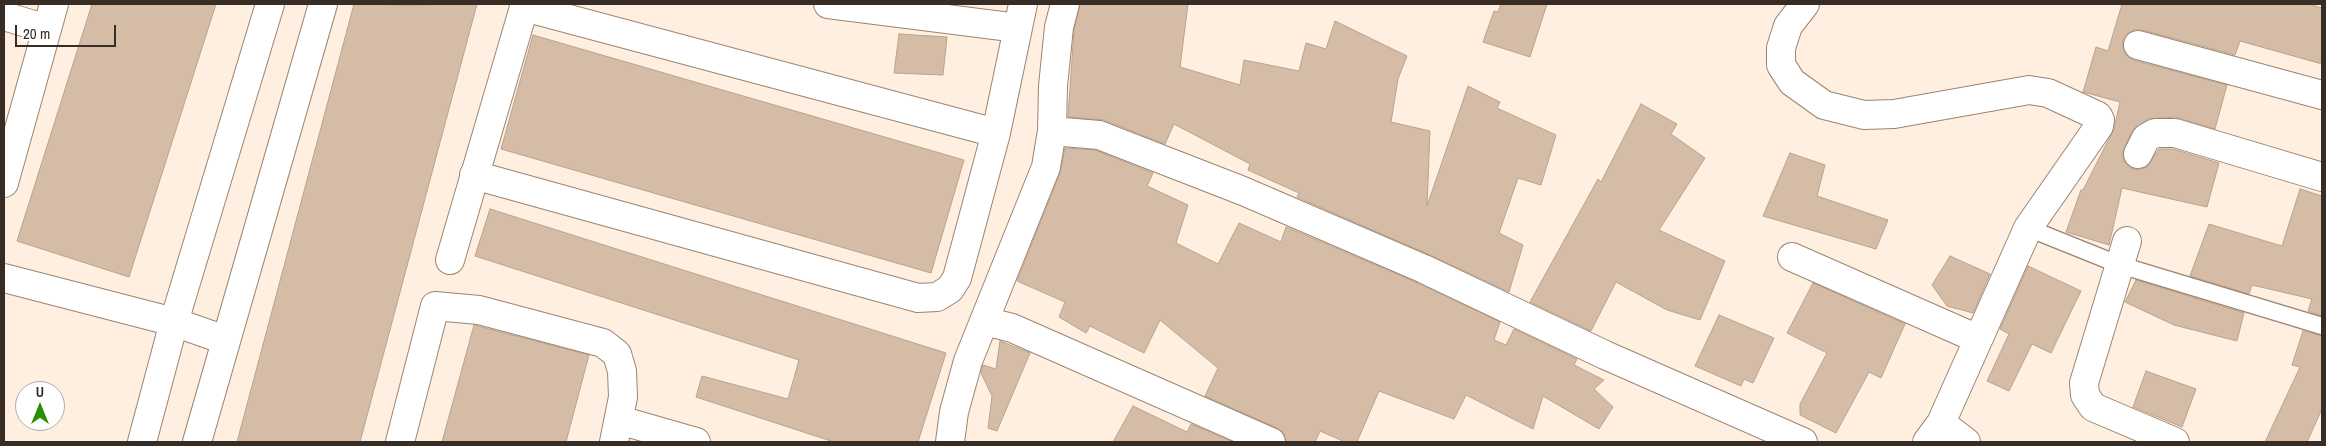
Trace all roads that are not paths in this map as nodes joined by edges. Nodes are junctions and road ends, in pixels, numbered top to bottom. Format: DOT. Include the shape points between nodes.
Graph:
graph roads {
  1 [pos="270,4"];
  2 [pos="323,4"];
  3 [pos="828,4"];
  4 [pos="1064,4"];
  5 [pos="1805,4"];
  6 [pos="524,5"];
  7 [pos="4,16"];
  8 [pos="50,16"];
  9 [pos="1021,16"];
  10 [pos="2138,45"];
  11 [pos="2322,95"];
  12 [pos="1052,131"];
  13 [pos="996,133"];
  14 [pos="2138,154"];
  15 [pos="2321,170"];
  16 [pos="474,175"];
  17 [pos="4,183"];
  18 [pos="2028,228"];
  19 [pos="2124,253"];
  20 [pos="1792,257"];
  21 [pos="450,260"];
  22 [pos="4,278"];
  23 [pos="985,321"];
  24 [pos="174,322"];
  25 [pos="2322,326"];
  26 [pos="1978,339"];
  27 [pos="225,340"];
  28 [pos="616,431"];
  29 [pos="1934,433"];
  30 [pos="142,442"];
  31 [pos="197,442"];
  32 [pos="400,442"];
  33 [pos="696,442"];
  34 [pos="950,442"];
  35 [pos="1271,442"];
  36 [pos="1803,442"];
  37 [pos="1966,442"];
  38 [pos="2175,442"];
  1 -- 24 [label="street"];
  2 -- 27 [label="street"];
  3 -- 9 [label="street"];
  4 -- 12 [label="street" via="1053,86"];
  5 -- 18 [label="street" via="1788,26 1781,48 1781,65 1792,82 1824,105 1864,115 1894,114 2029,90 2048,94 2098,116 2099,126"];
  6 -- 13 [label="street"];
  6 -- 16 [label="street"];
  7 -- 8 [label="street"];
  8 -- 17 [label="street"];
  9 -- 13 [label="street"];
  10 -- 11 [label="street"];
  12 -- 23 [label="street" via="1046,167"];
  12 -- 36 [label="street" via="1099,134 1243,191 1424,269 1605,355"];
  13 -- 16 [label="street" via="957,278 950,289 937,297 918,298"];
  14 -- 15 [label="street" via="2146,138 2155,133 2175,133"];
  16 -- 21 [label="street"];
  18 -- 19 [label="lane"];
  18 -- 26 [label="street"];
  19 -- 25 [label="lane"];
  19 -- 38 [label="street" via="2084,383 2085,395 2093,407"];
  20 -- 26 [label="street"];
  22 -- 24 [label="street"];
  23 -- 34 [label="street" via="968,361 954,412"];
  23 -- 35 [label="street" via="1012,328"];
  24 -- 27 [label="street"];
  24 -- 30 [label="street"];
  26 -- 29 [label="street"];
  27 -- 31 [label="street"];
  28 -- 32 [label="street" via="623,397 622,371 617,354 604,343 479,310 435,306"];
  28 -- 33 [label="street"];
  29 -- 37 [label="street"];
}
